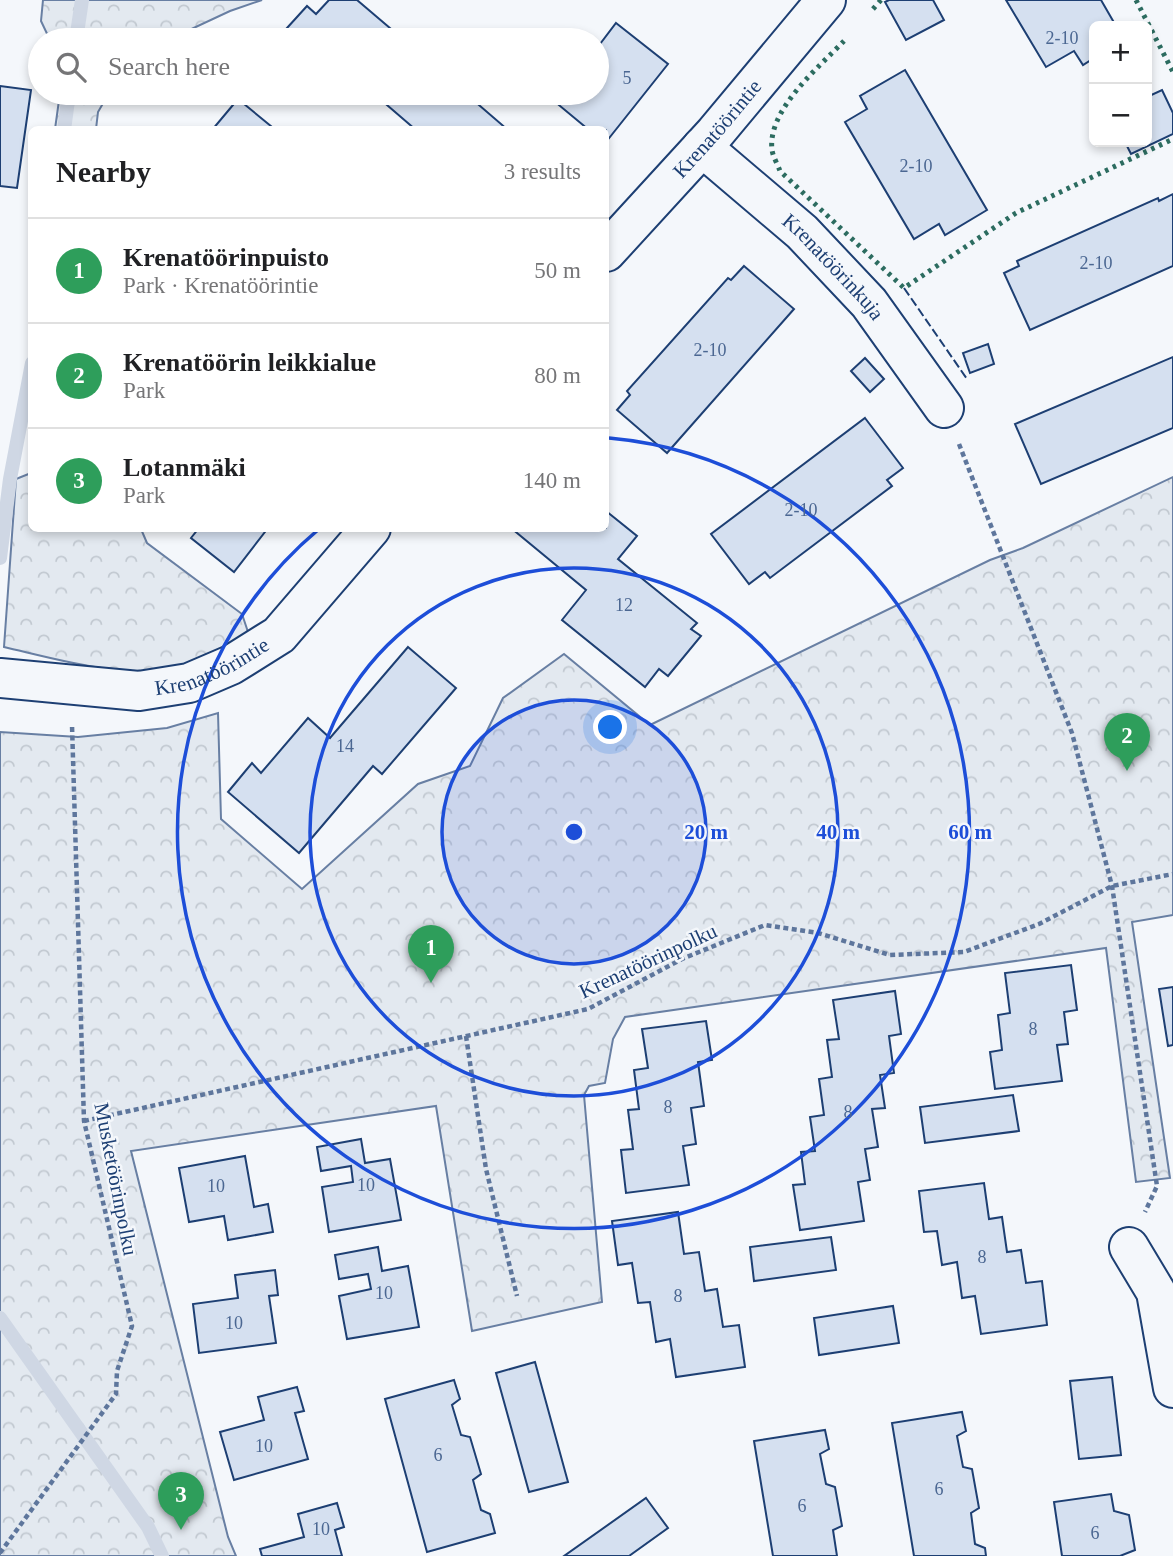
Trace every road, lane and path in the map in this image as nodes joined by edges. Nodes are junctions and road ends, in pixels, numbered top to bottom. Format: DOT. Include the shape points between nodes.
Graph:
graph roads {
  1 [pos="826,0"];
  2 [pos="702,147"];
  3 [pos="609,249"];
  4 [pos="944,408"];
  5 [pos="369,532"];
  6 [pos="0,677"];
  7 [pos="71,685"];
  8 [pos="1173,874"];
  9 [pos="1112,886"];
  10 [pos="466,1036"];
  11 [pos="84,1121"];
  12 [pos="1157,1186"];
  13 [pos="1129,1247"];
  14 [pos="517,1296"];
  15 [pos="1173,1388"];
  16 [pos="0,1553"];
  1 -- 2 [label="street, Krenatöörintie"];
  2 -- 3 [label="street, Krenatöörintie"];
  2 -- 4 [label="street, Krenatöörinkuja" via="802,232 859,293"];
  4 -- 9 [label="path" via="1072,733"];
  5 -- 7 [label="street, Krenatöörintie" via="279,635 231,664 190,683 139,691"];
  6 -- 7 [label="street, Krenatöörintie"];
  7 -- 11 [label="path, Musketöörinpolku"];
  8 -- 9 [label="path, Krenatöörinpolku"];
  9 -- 10 [label="path, Krenatöörinpolku" via="1039,924 964,952 890,955 818,933 765,925 682,959 588,1009"];
  9 -- 12 [label="path"];
  10 -- 11 [label="path, Krenatöörinpolku"];
  10 -- 14 [label="path" via="485,1169"];
  11 -- 16 [label="path, Musketöörinpolku" via="132,1326 117,1371 116,1394"];
  13 -- 15 [label="street" via="1156,1292"];
}
